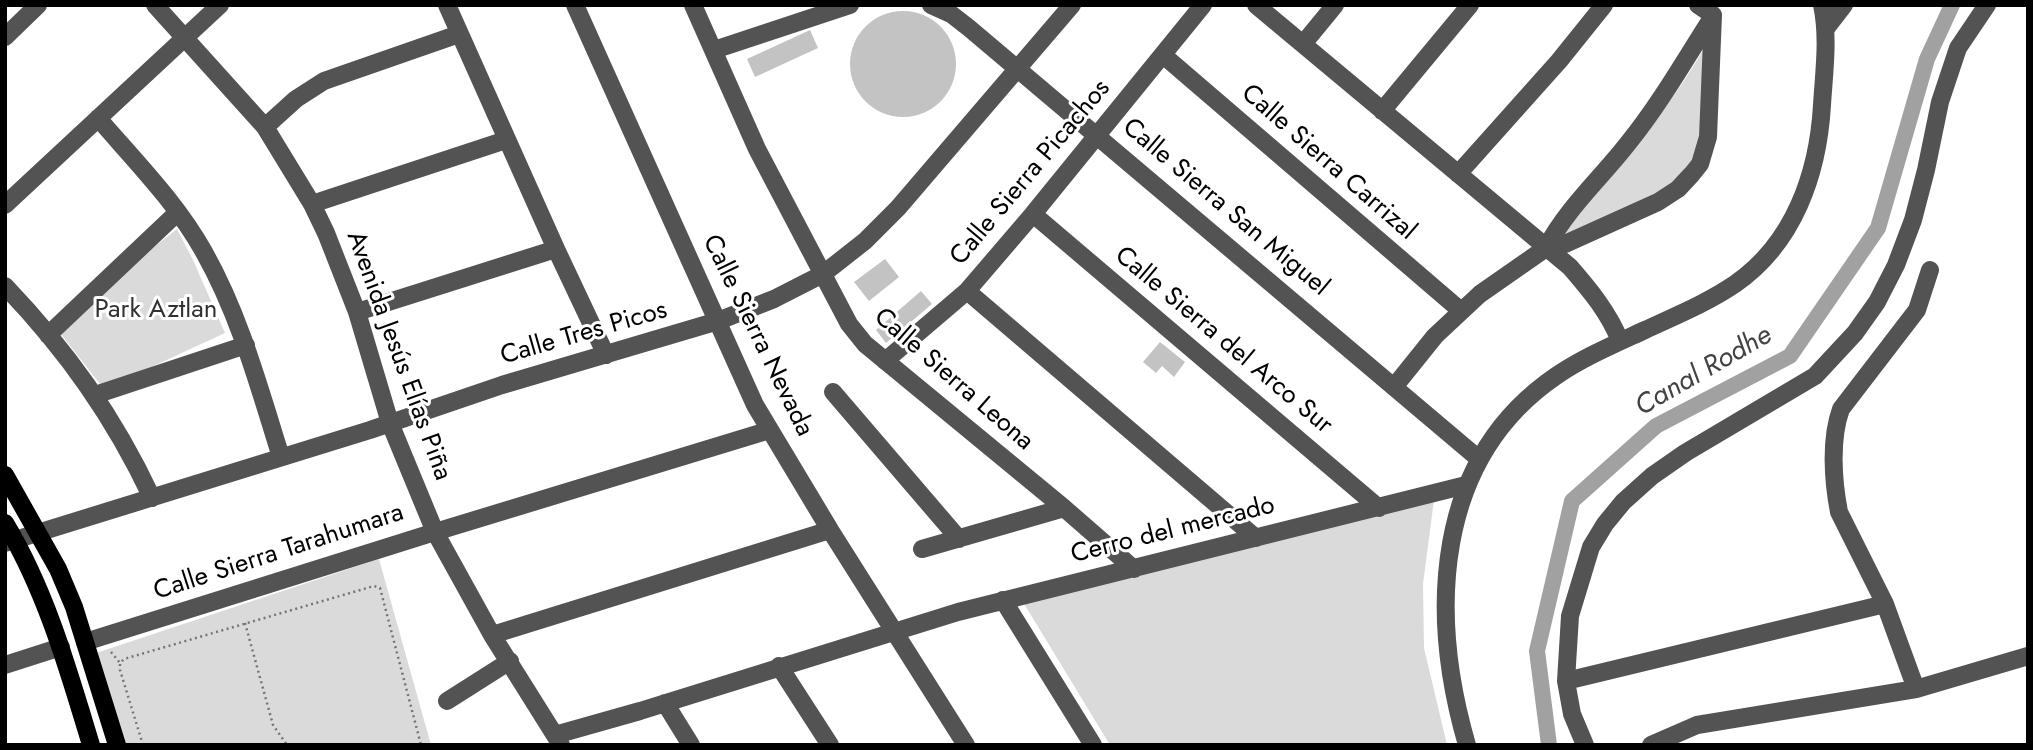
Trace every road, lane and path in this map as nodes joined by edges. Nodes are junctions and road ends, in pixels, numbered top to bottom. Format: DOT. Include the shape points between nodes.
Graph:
graph roads {
  1 [pos="38,5"];
  2 [pos="155,5"];
  3 [pos="220,5"];
  4 [pos="447,5"];
  5 [pos="575,5"];
  6 [pos="692,5"];
  7 [pos="850,5"];
  8 [pos="933,5"];
  9 [pos="1072,5"];
  10 [pos="1203,5"];
  11 [pos="1256,5"];
  12 [pos="1335,5"];
  13 [pos="1470,5"];
  14 [pos="1604,5"];
  15 [pos="1822,5"];
  16 [pos="1844,5"];
  17 [pos="1987,5"];
  18 [pos="1711,9"];
  19 [pos="1827,27"];
  20 [pos="459,34"];
  21 [pos="5,37"];
  22 [pos="184,37"];
  23 [pos="1303,44"];
  24 [pos="714,50"];
  25 [pos="1163,55"];
  26 [pos="1018,69"];
  27 [pos="1382,111"];
  28 [pos="98,118"];
  29 [pos="265,127"];
  30 [pos="1098,134"];
  31 [pos="506,140"];
  32 [pos="1458,174"];
  33 [pos="312,204"];
  34 [pos="5,205"];
  35 [pos="178,212"];
  36 [pos="1033,214"];
  37 [pos="1546,248"];
  38 [pos="556,249"];
  39 [pos="1930,270"];
  40 [pos="823,274"];
  41 [pos="5,286"];
  42 [pos="967,291"];
  43 [pos="1460,310"];
  44 [pos="356,312"];
  45 [pos="719,321"];
  46 [pos="48,335"];
  47 [pos="1620,341"];
  48 [pos="246,345"];
  49 [pos="606,355"];
  50 [pos="885,361"];
  51 [pos="1394,387"];
  52 [pos="833,392"];
  53 [pos="95,395"];
  54 [pos="390,423"];
  55 [pos="770,430"];
  56 [pos="281,457"];
  57 [pos="1479,459"];
  58 [pos="5,475"];
  59 [pos="1466,485"];
  60 [pos="152,498"];
  61 [pos="1064,508"];
  62 [pos="1379,508"];
  63 [pos="5,523"];
  64 [pos="830,530"];
  65 [pos="435,532"];
  66 [pos="40,533"];
  67 [pos="1256,538"];
  68 [pos="959,539"];
  69 [pos="10,542"];
  70 [pos="922,549"];
  71 [pos="1133,569"];
  72 [pos="1003,600"];
  73 [pos="1885,604"];
  74 [pos="245,623"];
  75 [pos="894,630"];
  76 [pos="492,635"];
  77 [pos="85,642"];
  78 [pos="61,647"];
  79 [pos="2028,656"];
  80 [pos="510,662"];
  81 [pos="5,666"];
  82 [pos="779,666"];
  83 [pos="1566,681"];
  84 [pos="1916,688"];
  85 [pos="447,701"];
  86 [pos="665,703"];
  87 [pos="558,740"];
  88 [pos="91,745"];
  89 [pos="117,745"];
  90 [pos="143,745"];
  91 [pos="287,745"];
  92 [pos="421,745"];
  93 [pos="691,745"];
  94 [pos="830,745"];
  95 [pos="966,745"];
  96 [pos="1093,745"];
  97 [pos="1467,745"];
  98 [pos="1586,745"];
  99 [pos="1651,745"];
  1 -- 21 [label="street"];
  2 -- 22 [label="street, Avenida Jesús Elías Piña"];
  3 -- 22 [label="street"];
  4 -- 20 [label="street"];
  5 -- 45 [label="street, Calle Sierra Nevada"];
  6 -- 24 [label="street, Calle Sierra Leona"];
  7 -- 24 [label="street"];
  8 -- 26 [label="street, Calle Sierra San Miguel"];
  9 -- 26 [label="street, Calle Tres Picos"];
  10 -- 25 [label="street, Calle Sierra Picachos"];
  11 -- 23 [label="street"];
  12 -- 23 [label="street"];
  13 -- 27 [label="street"];
  14 -- 32 [label="street"];
  15 -- 19 [label="street"];
  16 -- 19 [label="street"];
  17 -- 83 [label="street" via="1958,48 1940,102 1913,219 1877,302 1815,376 1685,453 1623,502 1591,547 1581,576 1570,617"];
  18 -- 37 [label="street" via="1652,111 1556,229"];
  18 -- 37 [label="street" via="1708,137 1700,164 1678,189 1658,201 1565,244"];
  19 -- 47 [label="street" via="1818,144 1807,187 1785,232 1733,285"];
  20 -- 29 [label="street" via="324,81"];
  20 -- 31 [label="street"];
  22 -- 28 [label="street"];
  22 -- 29 [label="street, Avenida Jesús Elías Piña"];
  23 -- 27 [label="street"];
  24 -- 40 [label="street, Calle Sierra Leona" via="757,149"];
  25 -- 30 [label="street, Calle Sierra Picachos"];
  25 -- 43 [label="street, Calle Sierra Carrizal"];
  26 -- 30 [label="street, Calle Sierra San Miguel"];
  26 -- 40 [label="street, Calle Tres Picos" via="898,208"];
  27 -- 32 [label="street"];
  28 -- 34 [label="street"];
  28 -- 35 [label="street"];
  29 -- 33 [label="street, Avenida Jesús Elías Piña"];
  30 -- 36 [label="street, Calle Sierra Picachos"];
  30 -- 51 [label="street, Calle Sierra San Miguel"];
  31 -- 33 [label="street"];
  31 -- 38 [label="street"];
  32 -- 37 [label="street"];
  33 -- 44 [label="street, Avenida Jesús Elías Piña"];
  35 -- 46 [label="street"];
  35 -- 48 [label="street" via="204,253"];
  36 -- 42 [label="street, Calle Sierra Picachos"];
  36 -- 62 [label="street, Calle Sierra del Arco Sur"];
  37 -- 43 [label="street"];
  37 -- 47 [label="street" via="1592,292"];
  38 -- 44 [label="street"];
  38 -- 49 [label="street"];
  39 -- 73 [label="street" via="1917,310 1841,409 1835,426 1839,512"];
  40 -- 45 [label="street, Calle Tres Picos"];
  40 -- 50 [label="street, Calle Sierra Leona" via="849,324"];
  41 -- 46 [label="street"];
  42 -- 50 [label="street, Calle Sierra Picachos"];
  42 -- 67 [label="street"];
  43 -- 51 [label="street"];
  44 -- 54 [label="street, Avenida Jesús Elías Piña"];
  45 -- 49 [label="street, Calle Tres Picos"];
  45 -- 55 [label="street, Calle Sierra Nevada"];
  46 -- 53 [label="street"];
  47 -- 57 [label="street" via="1536,390 1505,422"];
  48 -- 53 [label="street"];
  48 -- 56 [label="street"];
  49 -- 54 [label="street, Calle Tres Picos"];
  50 -- 61 [label="street, Calle Sierra Leona"];
  51 -- 57 [label="street, Calle Sierra San Miguel"];
  52 -- 68 [label="street"];
  53 -- 60 [label="street"];
  54 -- 56 [label="street, Calle Tres Picos"];
  54 -- 65 [label="street, Avenida Jesús Elías Piña"];
  55 -- 64 [label="street, Calle Sierra Nevada"];
  55 -- 65 [label="street, Calle Sierra Tarahumara"];
  56 -- 60 [label="street, Calle Tres Picos"];
  57 -- 59 [label="street"];
  58 -- 66 [label="main road"];
  59 -- 62 [label="street, Cerro del mercado"];
  59 -- 97 [label="street" via="1450,547 1444,619"];
  60 -- 66 [label="street, Calle Tres Picos"];
  61 -- 68 [label="street"];
  61 -- 71 [label="street, Calle Sierra Leona"];
  62 -- 67 [label="street, Cerro del mercado"];
  63 -- 69 [label="main road"];
  64 -- 75 [label="street, Calle Sierra Nevada"];
  64 -- 76 [label="street"];
  65 -- 76 [label="street, Avenida Jesús Elías Piña"];
  65 -- 77 [label="street, Calle Sierra Tarahumara"];
  66 -- 69 [label="street, Calle Tres Picos"];
  66 -- 77 [label="main road"];
  67 -- 71 [label="street, Cerro del mercado"];
  68 -- 70 [label="street"];
  69 -- 78 [label="main road"];
  71 -- 72 [label="street, Cerro del mercado"];
  72 -- 75 [label="street, Cerro del mercado"];
  72 -- 96 [label="street"];
  73 -- 83 [label="street"];
  73 -- 84 [label="street"];
  74 -- 90 [label="path" via="120,663"];
  74 -- 91 [label="path" via="273,725"];
  74 -- 92 [label="path" via="379,586"];
  75 -- 82 [label="street, Cerro del mercado"];
  75 -- 95 [label="street, Calle Sierra Nevada"];
  76 -- 80 [label="street, Avenida Jesús Elías Piña"];
  77 -- 89 [label="main road"];
  78 -- 81 [label="street"];
  78 -- 88 [label="main road"];
  79 -- 84 [label="street"];
  80 -- 85 [label="street"];
  80 -- 87 [label="street, Avenida Jesús Elías Piña"];
  82 -- 86 [label="street, Cerro del mercado"];
  82 -- 94 [label="street"];
  83 -- 98 [label="street" via="1572,715"];
  84 -- 99 [label="street" via="1697,725"];
  86 -- 87 [label="street, Cerro del mercado"];
  86 -- 93 [label="street"];
}
